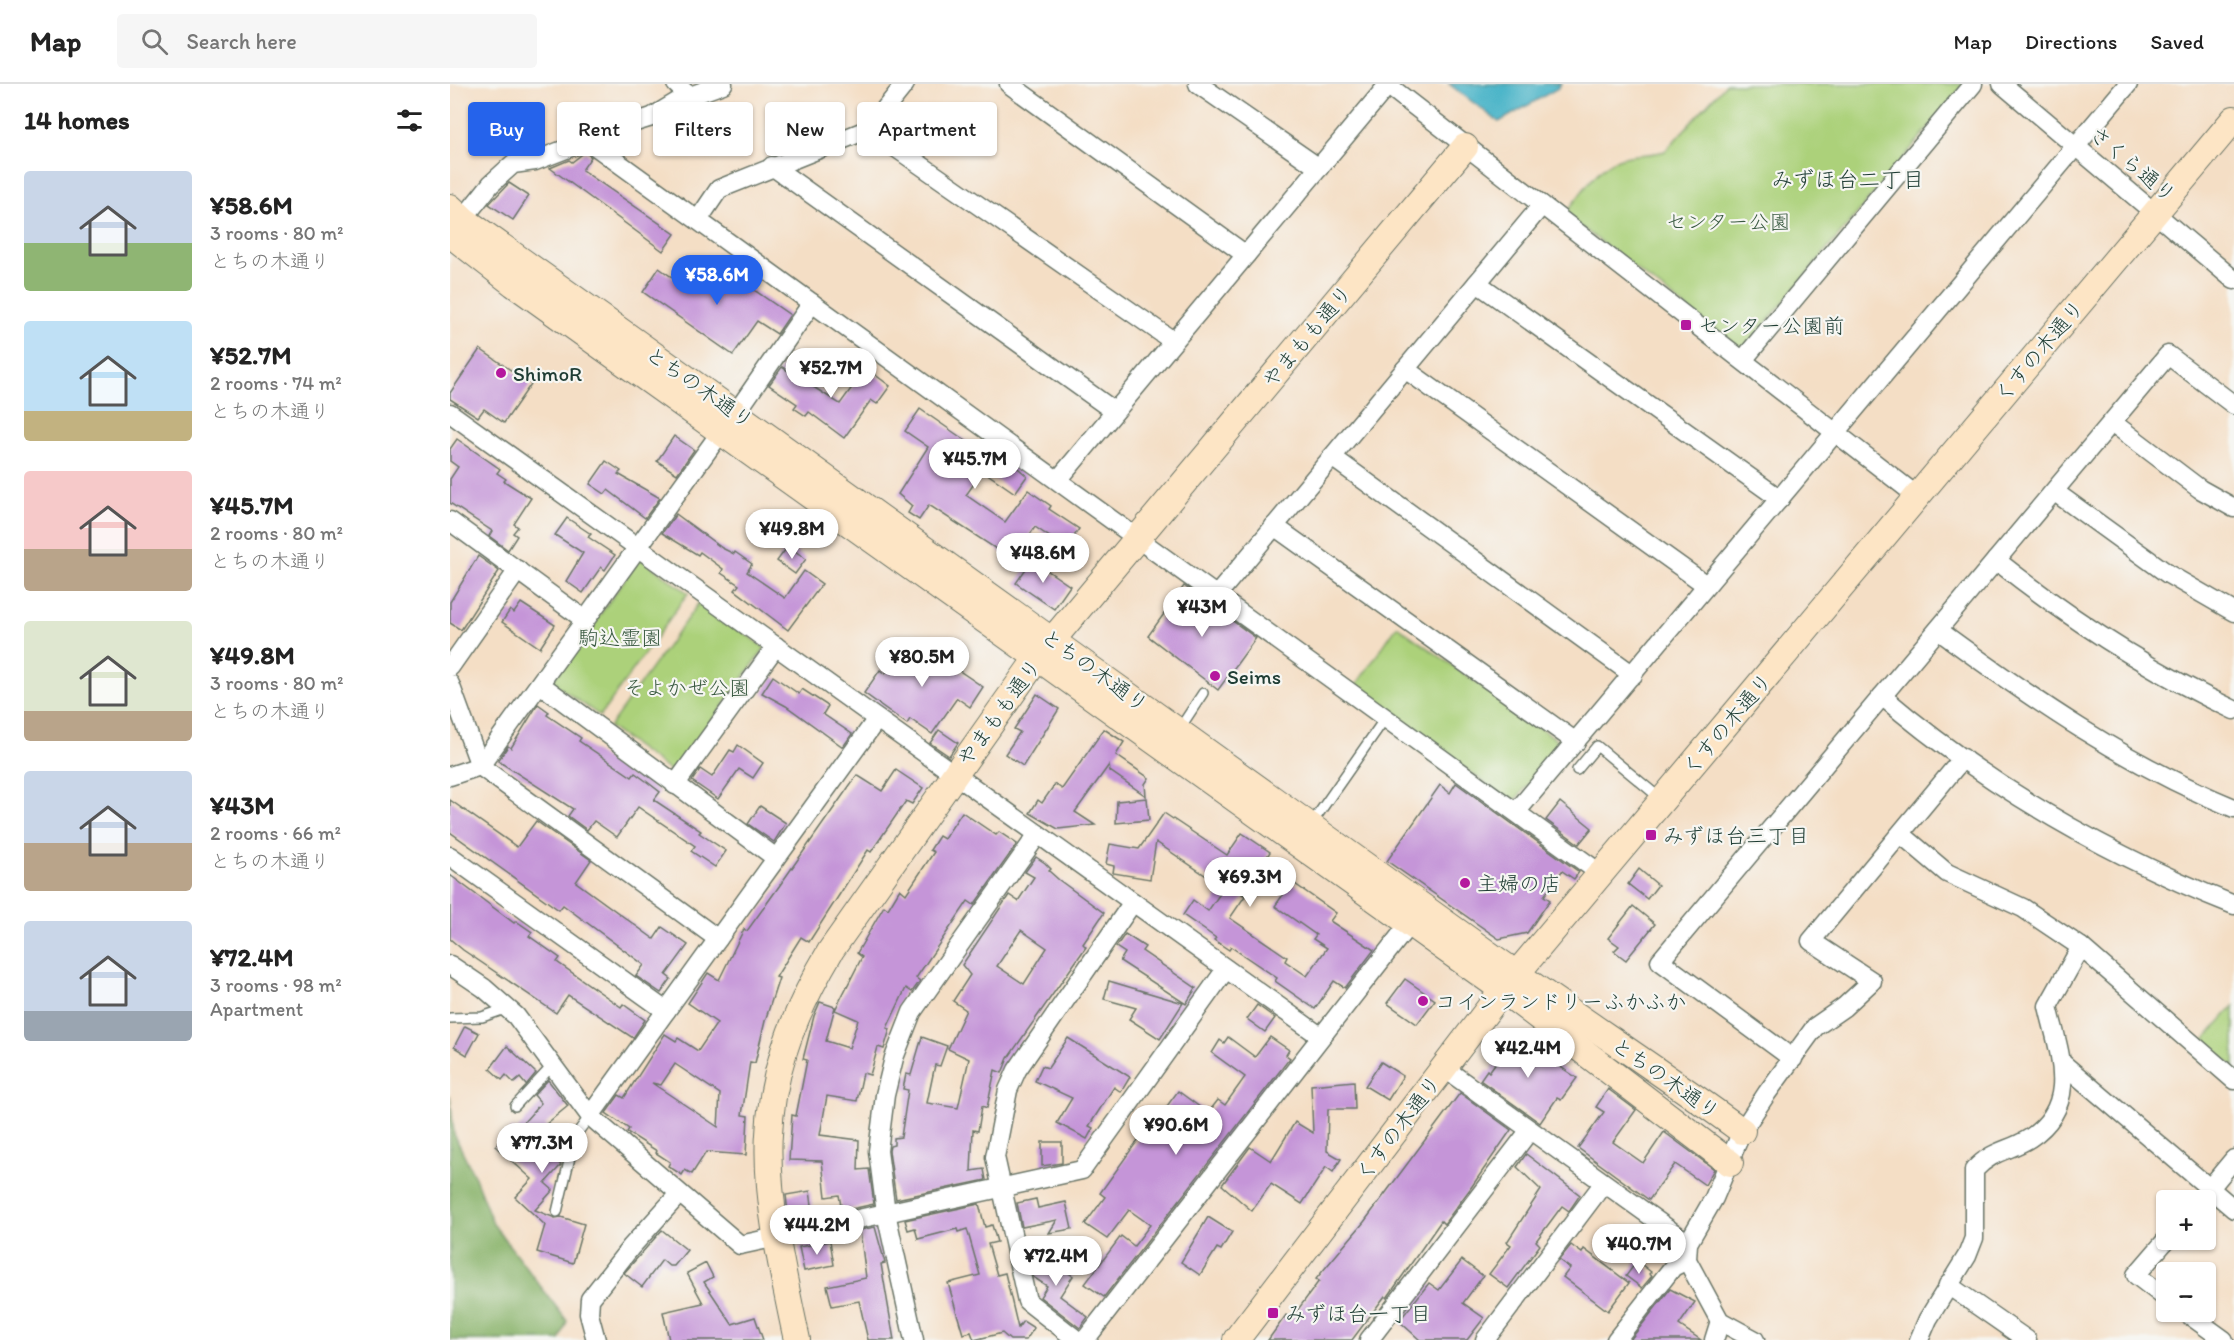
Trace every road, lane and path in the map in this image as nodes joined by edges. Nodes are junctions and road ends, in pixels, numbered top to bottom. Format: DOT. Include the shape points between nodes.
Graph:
graph roads {
  1 [pos="723,84"];
  2 [pos="905,84"];
  3 [pos="1009,84"];
  4 [pos="1198,84"];
  5 [pos="1973,84"];
  6 [pos="2002,84"];
  7 [pos="2128,84"];
  8 [pos="1387,85"];
  9 [pos="683,90"];
  10 [pos="891,102"];
  11 [pos="2234,119"];
  12 [pos="641,120"];
  13 [pos="857,134"];
  14 [pos="2076,146"];
  15 [pos="1465,147"];
  16 [pos="557,152"];
  17 [pos="609,156"];
  18 [pos="908,156"];
  19 [pos="772,166"];
  20 [pos="1319,168"];
  21 [pos="1542,205"];
  22 [pos="2156,213"];
  23 [pos="454,220"];
  24 [pos="698,220"];
  25 [pos="1246,255"];
  26 [pos="2233,278"];
  27 [pos="1477,284"];
  28 [pos="812,303"];
  29 [pos="1173,341"];
  30 [pos="1743,360"];
  31 [pos="1405,369"];
  32 [pos="2234,405"];
  33 [pos="1114,411"];
  34 [pos="450,413"];
  35 [pos="729,422"];
  36 [pos="2113,423"];
  37 [pos="1836,431"];
  38 [pos="1332,457"];
  39 [pos="1058,480"];
  40 [pos="2055,492"];
  41 [pos="1917,496"];
  42 [pos="1780,500"];
  43 [pos="2234,508"];
  44 [pos="451,524"];
  45 [pos="1274,526"];
  46 [pos="1138,539"];
  47 [pos="639,548"];
  48 [pos="1996,560"];
  49 [pos="518,570"];
  50 [pos="1706,585"];
  51 [pos="1218,595"];
  52 [pos="2234,612"];
  53 [pos="585,620"];
  54 [pos="1938,630"];
  55 [pos="776,646"];
  56 [pos="1046,649"];
  57 [pos="450,667"];
  58 [pos="1633,675"];
  59 [pos="450,684"];
  60 [pos="540,684"];
  61 [pos="1203,693"];
  62 [pos="1882,696"];
  63 [pos="2234,710"];
  64 [pos="1386,717"];
  65 [pos="877,719"];
  66 [pos="1178,730"];
  67 [pos="1576,742"];
  68 [pos="1963,758"];
  69 [pos="480,766"];
  70 [pos="1577,770"];
  71 [pos="954,775"];
  72 [pos="450,776"];
  73 [pos="675,785"];
  74 [pos="1663,800"];
  75 [pos="2234,808"];
  76 [pos="1517,811"];
  77 [pos="1310,825"];
  78 [pos="1038,834"];
  79 [pos="1901,834"];
  80 [pos="450,856"];
  81 [pos="776,858"];
  82 [pos="1601,874"];
  83 [pos="2232,900"];
  84 [pos="1133,902"];
  85 [pos="1410,923"];
  86 [pos="718,939"];
  87 [pos="2081,947"];
  88 [pos="450,965"];
  89 [pos="1226,969"];
  90 [pos="1510,982"];
  91 [pos="507,1008"];
  92 [pos="666,1011"];
  93 [pos="450,1018"];
  94 [pos="1320,1036"];
  95 [pos="1793,1059"];
  96 [pos="2061,1062"];
  97 [pos="553,1065"];
  98 [pos="1444,1068"];
  99 [pos="2234,1080"];
  100 [pos="515,1106"];
  101 [pos="590,1116"];
  102 [pos="1530,1130"];
  103 [pos="1742,1131"];
  104 [pos="2234,1159"];
  105 [pos="1730,1163"];
  106 [pos="1603,1184"];
  107 [pos="1000,1189"];
  108 [pos="2201,1190"];
  109 [pos="2208,1190"];
  110 [pos="679,1194"];
  111 [pos="2216,1200"];
  112 [pos="2234,1209"];
  113 [pos="557,1212"];
  114 [pos="886,1213"];
  115 [pos="774,1236"];
  116 [pos="2158,1250"];
  117 [pos="1688,1251"];
  118 [pos="1948,1285"];
  119 [pos="2156,1290"];
  120 [pos="1720,1321"];
  121 [pos="2199,1322"];
  122 [pos="596,1340"];
  123 [pos="797,1340"];
  124 [pos="915,1340"];
  125 [pos="1077,1340"];
  126 [pos="1085,1340"];
  127 [pos="1236,1340"];
  128 [pos="1369,1340"];
  129 [pos="1485,1340"];
  130 [pos="1616,1340"];
  131 [pos="1714,1340"];
  132 [pos="1755,1340"];
  133 [pos="1919,1340"];
  134 [pos="2027,1340"];
  135 [pos="2224,1340"];
  1 -- 9 [label="street"];
  2 -- 10 [label="street"];
  3 -- 25 [label="street"];
  4 -- 20 [label="street"];
  5 -- 30 [label="street"];
  6 -- 14 [label="street, さくら通り"];
  7 -- 14 [label="street"];
  8 -- 15 [label="street"];
  8 -- 20 [label="street"];
  9 -- 12 [label="street" via="652,117"];
  11 -- 22 [label="street, くすの木通り"];
  13 -- 19 [label="street"];
  14 -- 22 [label="street, さくら通り"];
  14 -- 37 [label="street"];
  15 -- 21 [label="street"];
  15 -- 46 [label="street, やまもも通り"];
  16 -- 23 [label="street" via="513,164"];
  17 -- 24 [label="street"];
  18 -- 29 [label="street"];
  19 -- 24 [label="street" via="719,189"];
  19 -- 33 [label="street"];
  20 -- 25 [label="street"];
  21 -- 27 [label="street"];
  21 -- 30 [label="street"];
  22 -- 26 [label="street, さくら通り"];
  22 -- 41 [label="street, くすの木通り"];
  23 -- 35 [label="street, とちの木通り"];
  24 -- 28 [label="street"];
  25 -- 29 [label="street"];
  27 -- 31 [label="street"];
  27 -- 42 [label="street"];
  28 -- 35 [label="street"];
  28 -- 39 [label="street"];
  29 -- 33 [label="street"];
  30 -- 37 [label="street"];
  31 -- 38 [label="street"];
  31 -- 50 [label="street"];
  32 -- 36 [label="street" via="2168,355"];
  33 -- 39 [label="street"];
  34 -- 47 [label="street"];
  35 -- 47 [label="street"];
  35 -- 56 [label="street, とちの木通り"];
  36 -- 40 [label="street"];
  36 -- 43 [label="street" via="2200,489"];
  37 -- 41 [label="street"];
  37 -- 42 [label="street"];
  38 -- 45 [label="street"];
  38 -- 58 [label="street"];
  39 -- 46 [label="street"];
  40 -- 48 [label="street"];
  40 -- 52 [label="street" via="2168,574"];
  41 -- 74 [label="street, くすの木通り"];
  42 -- 50 [label="street"];
  44 -- 49 [label="street"];
  45 -- 51 [label="street"];
  45 -- 67 [label="street"];
  46 -- 51 [label="street"];
  46 -- 56 [label="street, やまもも通り"];
  47 -- 53 [label="street"];
  47 -- 55 [label="street"];
  48 -- 54 [label="street"];
  48 -- 63 [label="street" via="2100,638"];
  49 -- 53 [label="street"];
  49 -- 57 [label="street"];
  50 -- 58 [label="street"];
  51 -- 64 [label="street"];
  53 -- 60 [label="street"];
  54 -- 62 [label="street"];
  54 -- 75 [label="street" via="2023,693 2134,762"];
  55 -- 65 [label="street"];
  55 -- 73 [label="street"];
  56 -- 66 [label="street, とちの木通り"];
  56 -- 71 [label="street, やまもも通り"];
  56 -- 85 [label="street, とちの木通り"];
  58 -- 67 [label="street"];
  59 -- 69 [label="street"];
  60 -- 69 [label="street"];
  60 -- 73 [label="street"];
  61 -- 66 [label="lane"];
  62 -- 68 [label="street" via="1924,732"];
  62 -- 95 [label="street" via="1660,961"];
  64 -- 76 [label="street"];
  64 -- 77 [label="lane"];
  65 -- 71 [label="street"];
  65 -- 81 [label="street"];
  66 -- 77 [label="street, とちの木通り"];
  67 -- 76 [label="street"];
  68 -- 79 [label="street"];
  68 -- 83 [label="street" via="2069,828 2170,879"];
  69 -- 72 [label="street"];
  69 -- 86 [label="street"];
  70 -- 74 [label="lane" via="1597,746"];
  71 -- 78 [label="street"];
  71 -- 115 [label="street, やまもも通り" via="831,950 784,1043 772,1090 766,1142"];
  73 -- 81 [label="street"];
  74 -- 82 [label="street, くすの木通り"];
  76 -- 82 [label="street"];
  77 -- 90 [label="street, とちの木通り"];
  78 -- 84 [label="street"];
  78 -- 114 [label="street" via="912,1012 885,1095 878,1151"];
  79 -- 87 [label="street" via="1947,873 2023,908"];
  79 -- 95 [label="street" via="1811,941 1872,981 1815,1027"];
  80 -- 92 [label="street"];
  81 -- 86 [label="street"];
  82 -- 90 [label="street, くすの木通り"];
  84 -- 89 [label="street"];
  84 -- 107 [label="street" via="1017,1070 999,1126 995,1157"];
  85 -- 90 [label="street, とちの木通り"];
  85 -- 94 [label="street"];
  86 -- 92 [label="street"];
  87 -- 96 [label="street" via="2048,1006"];
  87 -- 99 [label="street"];
  88 -- 91 [label="street"];
  89 -- 94 [label="street"];
  89 -- 107 [label="street" via="1082,1170"];
  90 -- 98 [label="street, くすの木通り"];
  90 -- 103 [label="street, とちの木通り" via="1659,1071"];
  90 -- 105 [label="street, とちの木通り"];
  91 -- 93 [label="lane" via="482,1017"];
  91 -- 97 [label="street"];
  92 -- 101 [label="street"];
  94 -- 126 [label="street"];
  95 -- 103 [label="street"];
  96 -- 108 [label="street"];
  96 -- 118 [label="street" via="2063,1095 2056,1111 2031,1137 1987,1157 1974,1170 1974,1238"];
  97 -- 100 [label="lane"];
  97 -- 101 [label="street"];
  98 -- 102 [label="street"];
  98 -- 127 [label="street, くすの木通り"];
  101 -- 110 [label="street"];
  101 -- 113 [label="lane" via="575,1136"];
  102 -- 106 [label="street"];
  102 -- 128 [label="street"];
  103 -- 105 [label="street"];
  104 -- 109 [label="street"];
  105 -- 117 [label="street"];
  106 -- 117 [label="street"];
  106 -- 129 [label="street"];
  107 -- 114 [label="street"];
  107 -- 125 [label="street" via="1027,1301"];
  110 -- 115 [label="street" via="740,1245"];
  110 -- 122 [label="street" via="590,1299 589,1314"];
  111 -- 112 [label="street"];
  114 -- 115 [label="street"];
  114 -- 124 [label="street"];
  115 -- 123 [label="street, やまもも通り"];
  116 -- 119 [label="street" via="2136,1275"];
  117 -- 120 [label="street"];
  117 -- 130 [label="street"];
  118 -- 133 [label="street"];
  118 -- 134 [label="street"];
  120 -- 131 [label="street"];
  120 -- 132 [label="street"];
  121 -- 135 [label="street"];
}
